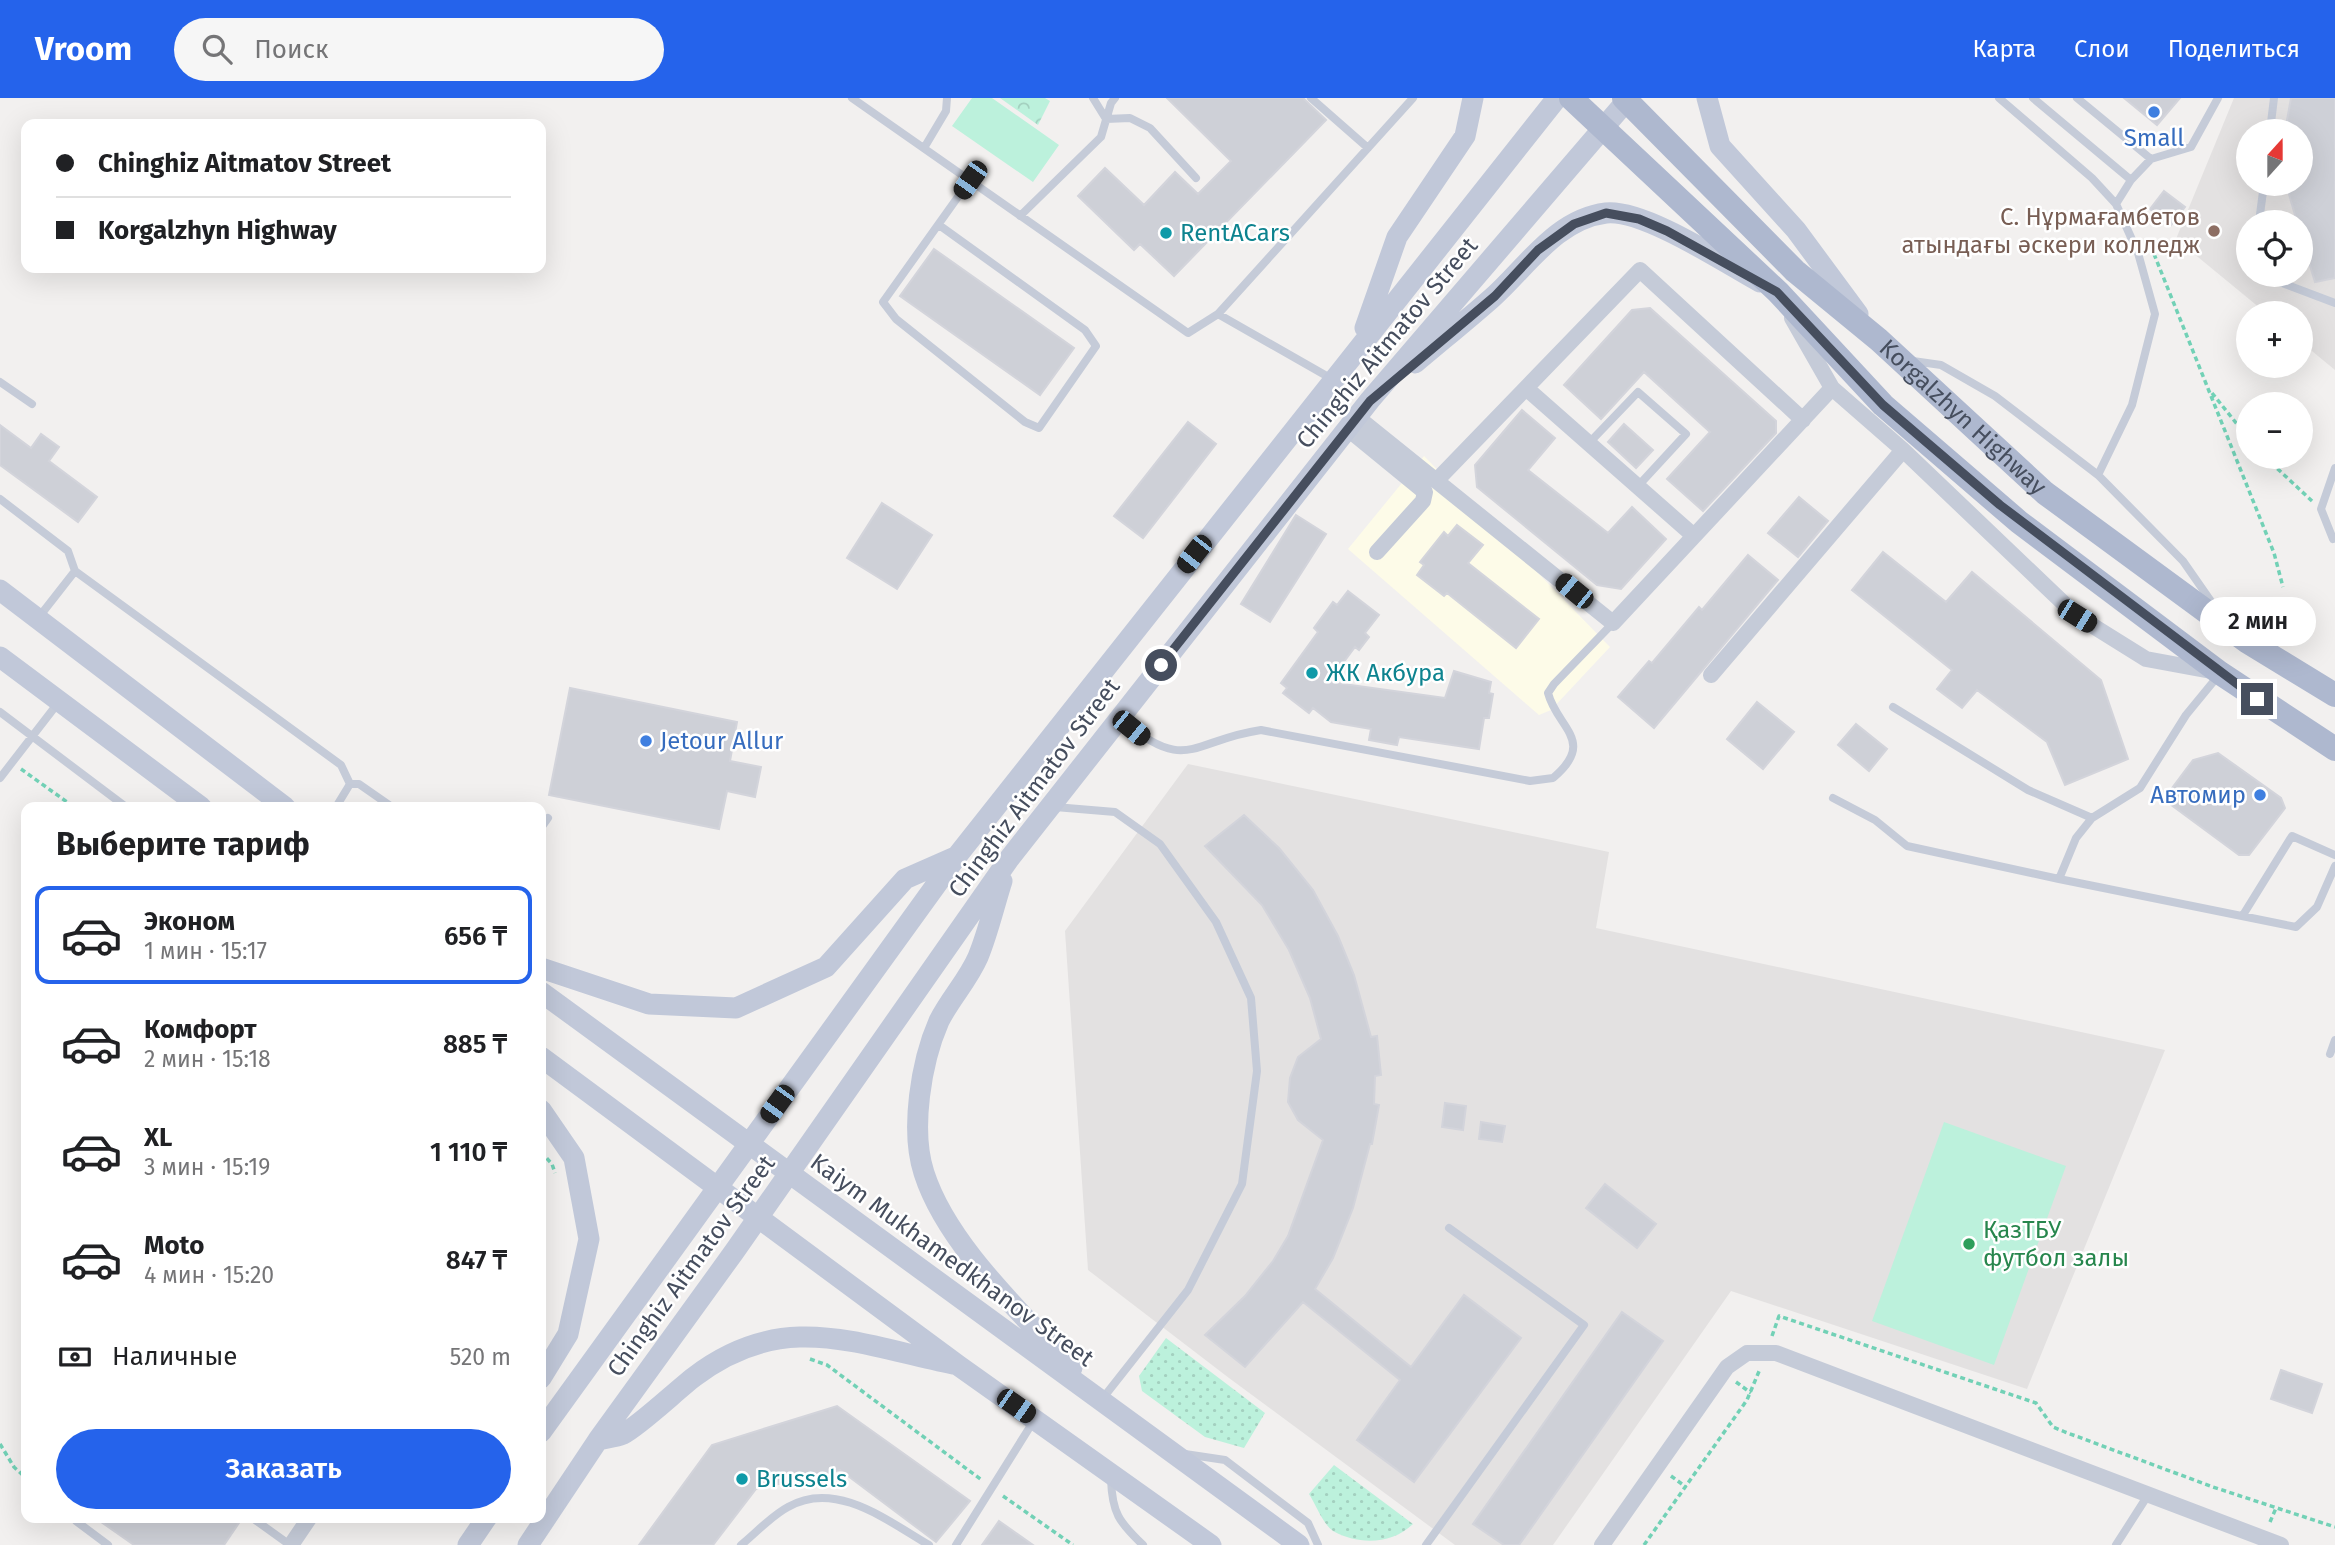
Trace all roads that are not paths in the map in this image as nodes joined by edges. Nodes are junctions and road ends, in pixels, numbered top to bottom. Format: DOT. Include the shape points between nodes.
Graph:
graph roads {
  1 [pos="852,98"];
  2 [pos="947,98"];
  3 [pos="1093,98"];
  4 [pos="1115,98"];
  5 [pos="1311,98"];
  6 [pos="1413,98"];
  7 [pos="1473,98"];
  8 [pos="1557,98"];
  9 [pos="1571,98"];
  10 [pos="1707,98"];
  11 [pos="1998,98"];
  12 [pos="2033,98"];
  13 [pos="2077,98"];
  14 [pos="2218,98"];
  15 [pos="2274,98"];
  16 [pos="1626,99"];
  17 [pos="1106,119"];
  18 [pos="2271,119"];
  19 [pos="1604,128"];
  20 [pos="924,148"];
  21 [pos="1368,148"];
  22 [pos="2151,159"];
  23 [pos="1196,178"];
  24 [pos="970,180"];
  25 [pos="2131,180"];
  26 [pos="2116,204"];
  27 [pos="1020,216"];
  28 [pos="939,225"];
  29 [pos="2293,287"];
  30 [pos="1777,292"];
  31 [pos="2335,303"];
  32 [pos="1218,314"];
  33 [pos="1880,340"];
  34 [pos="1360,344"];
  35 [pos="1900,359"];
  36 [pos="1332,379"];
  37 [pos="0,382"];
  38 [pos="1526,388"];
  39 [pos="1832,388"];
  40 [pos="32,404"];
  41 [pos="1358,415"];
  42 [pos="1803,420"];
  43 [pos="1589,443"];
  44 [pos="1903,450"];
  45 [pos="2335,468"];
  46 [pos="2098,475"];
  47 [pos="1437,480"];
  48 [pos="1638,486"];
  49 [pos="0,499"];
  50 [pos="1694,536"];
  51 [pos="2334,538"];
  52 [pos="1377,552"];
  53 [pos="75,571"];
  54 [pos="0,590"];
  55 [pos="38,619"];
  56 [pos="1613,623"];
  57 [pos="2228,626"];
  58 [pos="0,657"];
  59 [pos="2219,673"];
  60 [pos="1711,675"];
  61 [pos="2335,695"];
  62 [pos="60,701"];
  63 [pos="1893,707"];
  64 [pos="0,712"];
  65 [pos="1119,719"];
  66 [pos="31,735"];
  67 [pos="2312,737"];
  68 [pos="2335,749"];
  69 [pos="2335,760"];
  70 [pos="0,778"];
  71 [pos="350,784"];
  72 [pos="1833,798"];
  73 [pos="119,802"];
  74 [pos="194,802"];
  75 [pos="278,802"];
  76 [pos="339,802"];
  77 [pos="385,802"];
  78 [pos="1052,806"];
  79 [pos="548,818"];
  80 [pos="2092,818"];
  81 [pos="546,821"];
  82 [pos="2335,855"];
  83 [pos="957,856"];
  84 [pos="1009,859"];
  85 [pos="2335,866"];
  86 [pos="2059,879"];
  87 [pos="2243,915"];
  88 [pos="546,970"];
  89 [pos="546,996"];
  90 [pos="2335,1040"];
  91 [pos="2330,1054"];
  92 [pos="546,1061"];
  93 [pos="546,1117"];
  94 [pos="749,1144"];
  95 [pos="789,1174"];
  96 [pos="719,1187"];
  97 [pos="759,1216"];
  98 [pos="1449,1228"];
  99 [pos="959,1366"];
  100 [pos="546,1370"];
  101 [pos="1101,1401"];
  102 [pos="1035,1420"];
  103 [pos="546,1425"];
  104 [pos="597,1440"];
  105 [pos="1170,1451"];
  106 [pos="1111,1472"];
  107 [pos="2148,1494"];
  108 [pos="546,1518"];
  109 [pos="79,1523"];
  110 [pos="259,1523"];
  111 [pos="306,1523"];
  112 [pos="483,1523"];
  113 [pos="542,1523"];
  114 [pos="108,1545"];
  115 [pos="290,1545"];
  116 [pos="467,1545"];
  117 [pos="528,1545"];
  118 [pos="741,1545"];
  119 [pos="929,1545"];
  120 [pos="956,1545"];
  121 [pos="1143,1545"];
  122 [pos="1211,1545"];
  123 [pos="1299,1545"];
  124 [pos="1318,1545"];
  125 [pos="1426,1545"];
  126 [pos="1602,1545"];
  127 [pos="2115,1545"];
  128 [pos="2281,1545"];
  1 -- 20 [label="lane"];
  2 -- 20 [label="lane" via="946,111"];
  3 -- 17 [label="lane"];
  4 -- 17 [label="lane"];
  5 -- 21 [label="lane"];
  6 -- 21 [label="lane"];
  7 -- 34 [label="main road" via="1465,136 1396,237"];
  8 -- 34 [label="main road, Chinghiz Aitmatov Street"];
  9 -- 19 [label="main road, Korgalzhyn Highway"];
  10 -- 33 [label="main road" via="1720,146 1796,230"];
  11 -- 26 [label="lane"];
  12 -- 25 [label="lane"];
  13 -- 22 [label="lane"];
  14 -- 22 [label="lane" via="2190,147"];
  15 -- 18 [label="lane"];
  16 -- 19 [label="main road, Chinghiz Aitmatov Street"];
  16 -- 33 [label="main road, Korgalzhyn Highway" via="1795,271"];
  17 -- 23 [label="lane" via="1130,118 1150,128"];
  17 -- 27 [label="lane" via="1101,137"];
  19 -- 30 [label="main road, Korgalzhyn Highway"];
  19 -- 41 [label="main road, Chinghiz Aitmatov Street"];
  20 -- 24 [label="lane"];
  21 -- 32 [label="lane"];
  22 -- 25 [label="lane"];
  24 -- 27 [label="lane"];
  24 -- 28 [label="lane"];
  25 -- 26 [label="lane"];
  26 -- 46 [label="lane" via="2138,253 2155,314 2132,405"];
  27 -- 32 [label="lane" via="1188,333"];
  28 -- 28 [label="lane" via="883,302 896,318 1038,428 1096,346 1085,330"];
  29 -- 31 [label="lane"];
  30 -- 39 [label="street"];
  30 -- 41 [label="main road" via="1667,231 1639,219 1606,213 1574,224 1538,250 1495,296"];
  30 -- 59 [label="main road, Korgalzhyn Highway" via="1883,405 2020,522"];
  32 -- 36 [label="lane"];
  33 -- 35 [label="main road, Korgalzhyn Highway"];
  34 -- 36 [label="main road, Chinghiz Aitmatov Street"];
  35 -- 46 [label="lane" via="1941,365 1995,396"];
  35 -- 57 [label="main road, Korgalzhyn Highway" via="2045,492"];
  36 -- 83 [label="main road, Chinghiz Aitmatov Street"];
  37 -- 40 [label="lane"];
  38 -- 42 [label="street" via="1640,270"];
  38 -- 43 [label="street"];
  38 -- 47 [label="street"];
  39 -- 42 [label="street"];
  39 -- 44 [label="street"];
  41 -- 47 [label="street"];
  41 -- 52 [label="street" via="1425,492 1423,501"];
  41 -- 65 [label="main road, Chinghiz Aitmatov Street"];
  42 -- 50 [label="street"];
  43 -- 48 [label="street"];
  43 -- 48 [label="lane" via="1638,392 1686,434"];
  44 -- 59 [label="street" via="2077,616 2146,659"];
  44 -- 60 [label="street"];
  45 -- 51 [label="lane" via="2321,509"];
  46 -- 57 [label="lane" via="2183,561"];
  47 -- 56 [label="street"];
  48 -- 50 [label="street"];
  49 -- 53 [label="lane" via="68,551"];
  50 -- 56 [label="street"];
  53 -- 55 [label="lane"];
  53 -- 71 [label="lane" via="341,765"];
  54 -- 55 [label="main road"];
  55 -- 75 [label="main road"];
  56 -- 65 [label="lane" via="1548,693 1572,734 1572,754 1553,778 1530,781 1261,730 1176,751 1156,746"];
  57 -- 61 [label="main road, Korgalzhyn Highway"];
  58 -- 62 [label="main road"];
  59 -- 67 [label="main road, Korgalzhyn Highway"];
  59 -- 80 [label="lane" via="2140,788"];
  62 -- 66 [label="lane"];
  62 -- 74 [label="main road"];
  63 -- 80 [label="lane" via="2028,790"];
  64 -- 66 [label="lane"];
  65 -- 78 [label="main road, Chinghiz Aitmatov Street"];
  66 -- 70 [label="lane"];
  66 -- 73 [label="lane"];
  67 -- 68 [label="main road, Korgalzhyn Highway"];
  67 -- 69 [label="lane"];
  71 -- 76 [label="lane"];
  71 -- 77 [label="lane" via="359,784"];
  72 -- 86 [label="lane" via="1875,821 1907,846"];
  78 -- 84 [label="main road, Chinghiz Aitmatov Street"];
  78 -- 101 [label="lane" via="1115,813 1160,844 1216,922 1251,999 1257,1071 1242,1184 1188,1290"];
  79 -- 81 [label="lane"];
  80 -- 86 [label="lane" via="2076,838"];
  82 -- 87 [label="lane" via="2292,836"];
  83 -- 88 [label="main road" via="905,880 826,967 736,1008 649,1004"];
  83 -- 94 [label="main road, Chinghiz Aitmatov Street"];
  84 -- 95 [label="main road, Chinghiz Aitmatov Street"];
  84 -- 101 [label="main road" via="977,958 939,1022 919,1090 924,1173 950,1225"];
  85 -- 87 [label="lane" via="2317,907 2296,927"];
  86 -- 87 [label="lane"];
  89 -- 94 [label="main road, Kaiym Mukhamedkhanov Street"];
  90 -- 91 [label="lane"];
  92 -- 96 [label="main road"];
  93 -- 100 [label="main road" via="574,1158 589,1239 568,1334"];
  94 -- 95 [label="main road, Kaiym Mukhamedkhanov Street"];
  94 -- 96 [label="main road, Chinghiz Aitmatov Street"];
  95 -- 97 [label="main road, Chinghiz Aitmatov Street"];
  95 -- 101 [label="main road, Kaiym Mukhamedkhanov Street"];
  96 -- 97 [label="main road"];
  96 -- 103 [label="main road, Chinghiz Aitmatov Street"];
  97 -- 99 [label="main road"];
  97 -- 104 [label="main road, Chinghiz Aitmatov Street"];
  98 -- 125 [label="lane" via="1584,1325"];
  99 -- 102 [label="main road"];
  99 -- 104 [label="main road" via="837,1337 778,1337 751,1343 711,1363 624,1434"];
  101 -- 105 [label="main road, Kaiym Mukhamedkhanov Street"];
  102 -- 106 [label="main road"];
  102 -- 120 [label="lane"];
  104 -- 108 [label="main road, Chinghiz Aitmatov Street"];
  105 -- 123 [label="main road, Kaiym Mukhamedkhanov Street"];
  105 -- 124 [label="lane" via="1225,1460 1307,1523"];
  106 -- 121 [label="lane" via="1112,1501 1120,1523"];
  106 -- 122 [label="main road"];
  107 -- 126 [label="street" via="1776,1353 1747,1353 1727,1367"];
  107 -- 127 [label="lane"];
  107 -- 128 [label="street"];
  109 -- 114 [label="lane"];
  110 -- 115 [label="lane"];
  111 -- 115 [label="street"];
  112 -- 116 [label="main road"];
  113 -- 117 [label="main road, Chinghiz Aitmatov Street"];
  118 -- 119 [label="lane" via="789,1506 812,1500 850,1500"];
}
